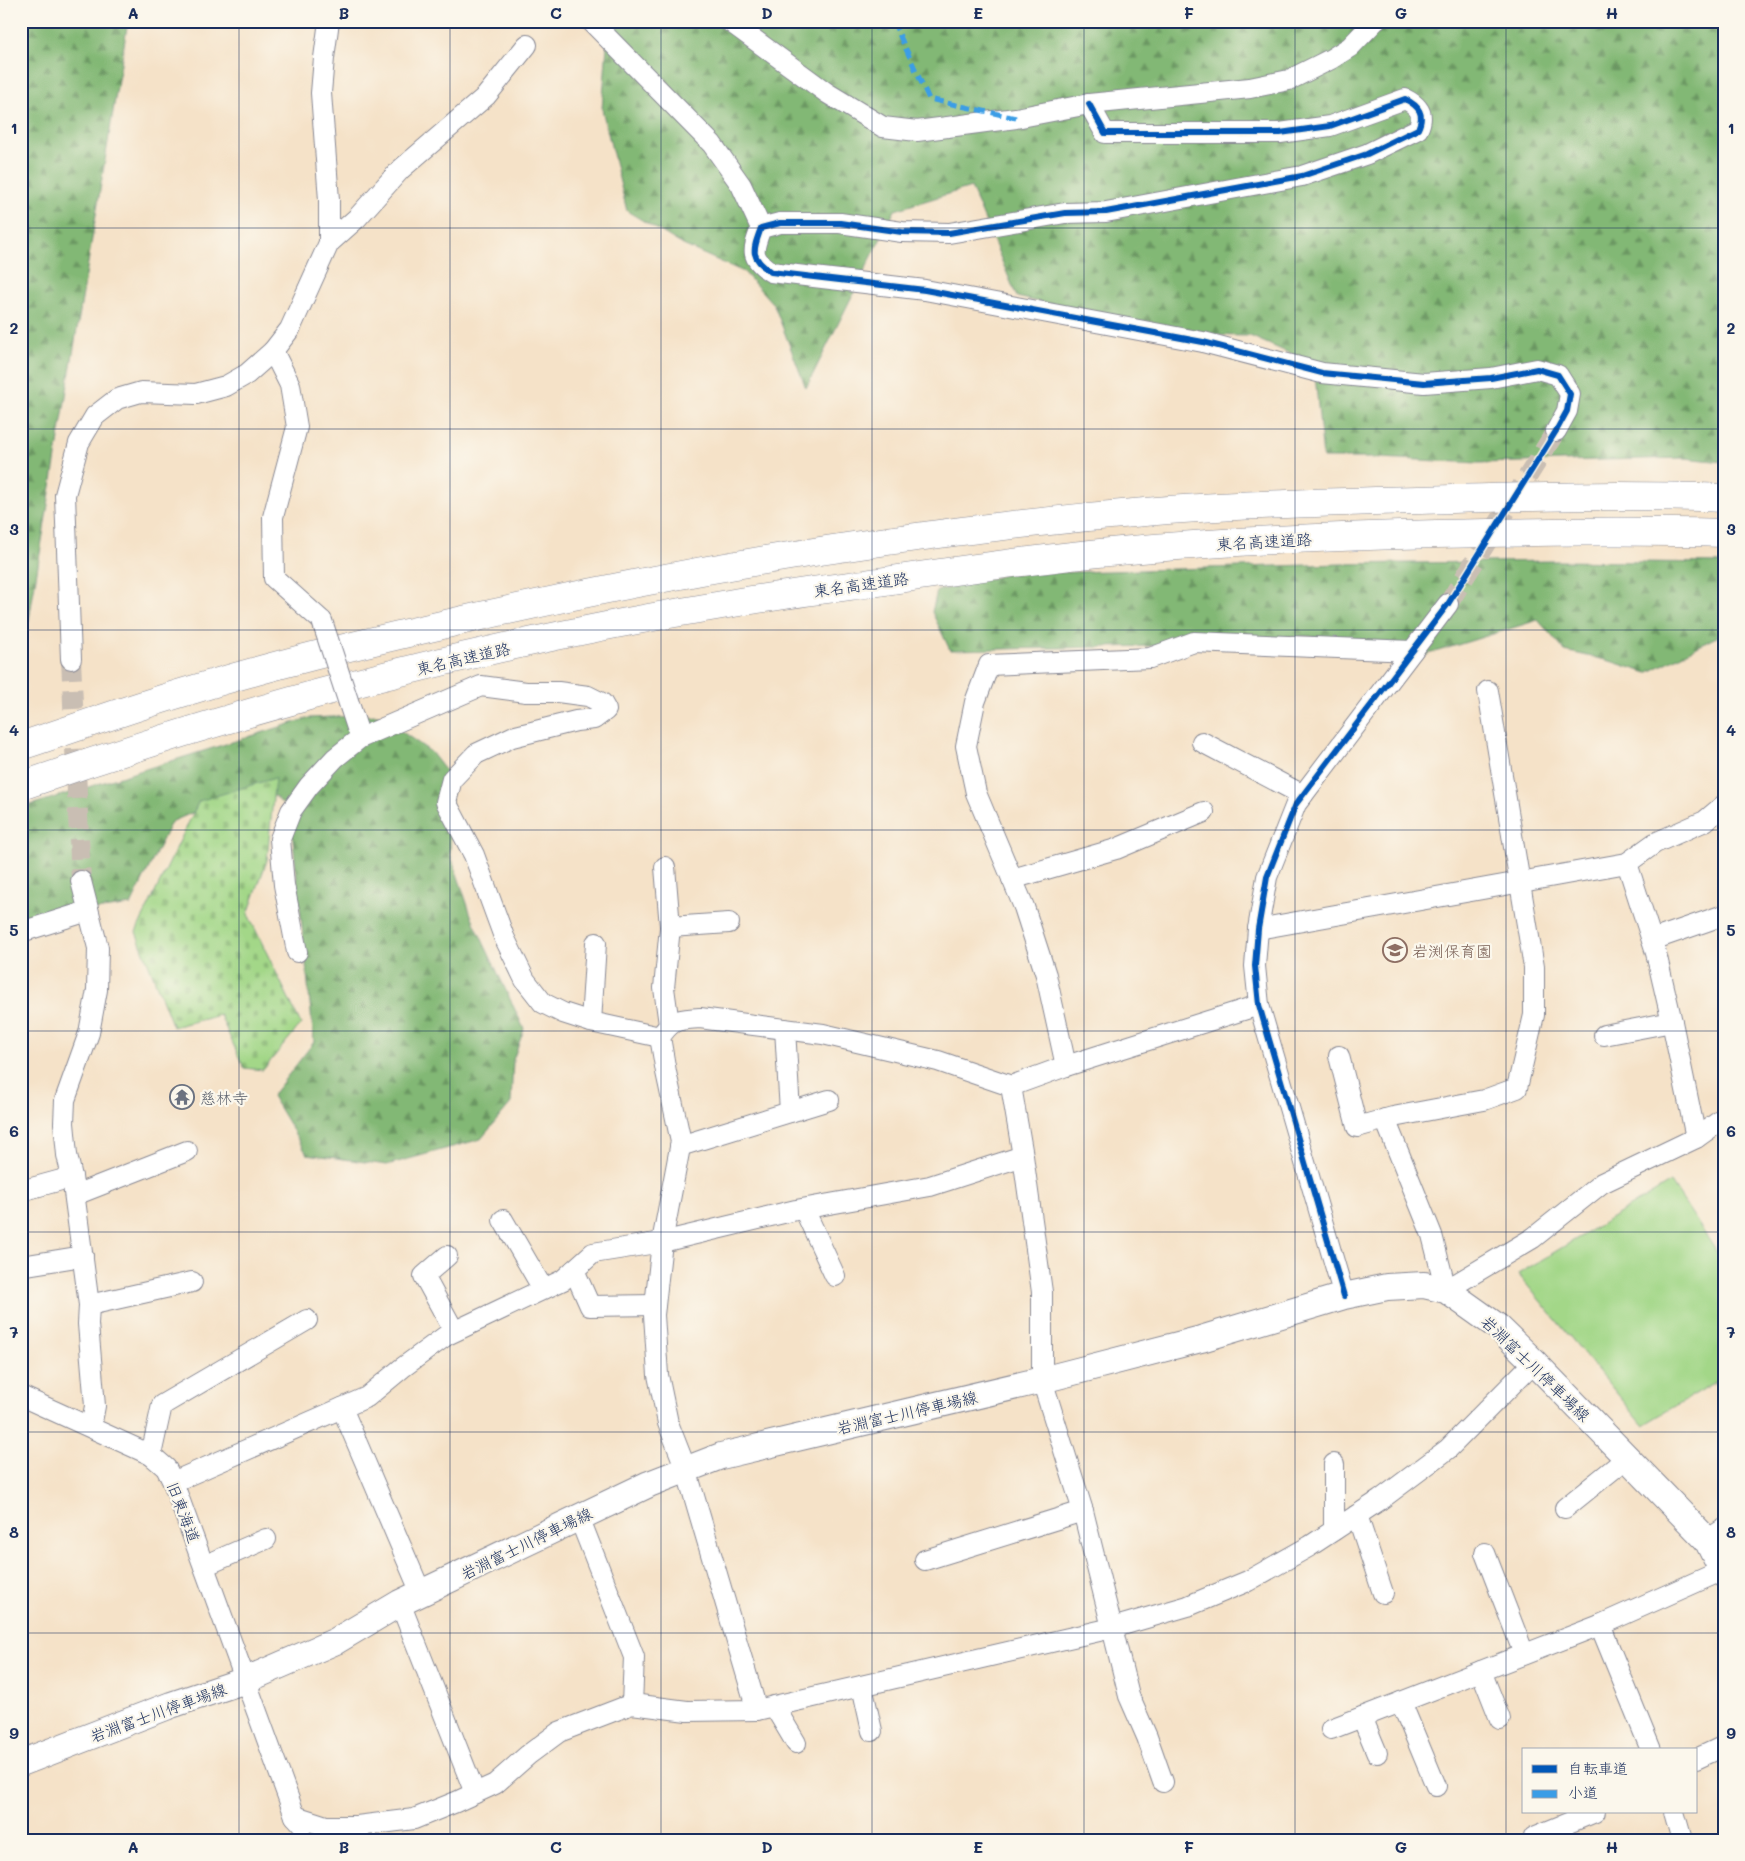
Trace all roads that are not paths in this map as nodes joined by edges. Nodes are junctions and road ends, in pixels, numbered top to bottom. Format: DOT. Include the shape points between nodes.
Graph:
graph roads {
  1 [pos="329,21"];
  2 [pos="591,21"];
  3 [pos="729,21"];
  4 [pos="1375,21"];
  5 [pos="527,45"];
  6 [pos="1089,104"];
  7 [pos="760,228"];
  8 [pos="329,243"];
  9 [pos="273,351"];
  10 [pos="1556,431"];
  11 [pos="1724,498"];
  12 [pos="1724,533"];
  13 [pos="1448,604"];
  14 [pos="1412,650"];
  15 [pos="71,659"];
  16 [pos="1488,691"];
  17 [pos="358,733"];
  18 [pos="1202,742"];
  19 [pos="21,746"];
  20 [pos="21,786"];
  21 [pos="1303,795"];
  22 [pos="1724,805"];
  23 [pos="1204,812"];
  24 [pos="1627,863"];
  25 [pos="665,867"];
  26 [pos="1012,879"];
  27 [pos="81,881"];
  28 [pos="1520,883"];
  29 [pos="88,911"];
  30 [pos="1724,915"];
  31 [pos="729,923"];
  32 [pos="670,927"];
  33 [pos="1258,930"];
  34 [pos="21,932"];
  35 [pos="1652,940"];
  36 [pos="596,943"];
  37 [pos="297,952"];
  38 [pos="1259,1005"];
  39 [pos="591,1022"];
  40 [pos="1672,1022"];
  41 [pos="785,1029"];
  42 [pos="665,1031"];
  43 [pos="1604,1035"];
  44 [pos="1339,1056"];
  45 [pos="1066,1066"];
  46 [pos="1011,1086"];
  47 [pos="829,1100"];
  48 [pos="790,1112"];
  49 [pos="1724,1118"];
  50 [pos="1385,1119"];
  51 [pos="1696,1138"];
  52 [pos="680,1146"];
  53 [pos="187,1151"];
  54 [pos="1023,1156"];
  55 [pos="73,1186"];
  56 [pos="21,1191"];
  57 [pos="804,1209"];
  58 [pos="503,1220"];
  59 [pos="662,1242"];
  60 [pos="83,1256"];
  61 [pos="448,1256"];
  62 [pos="21,1266"];
  63 [pos="574,1270"];
  64 [pos="835,1276"];
  65 [pos="192,1282"];
  66 [pos="544,1289"];
  67 [pos="1446,1290"];
  68 [pos="1344,1296"];
  69 [pos="90,1305"];
  70 [pos="655,1305"];
  71 [pos="307,1320"];
  72 [pos="454,1331"];
  73 [pos="1534,1362"];
  74 [pos="1042,1380"];
  75 [pos="21,1396"];
  76 [pos="342,1408"];
  77 [pos="91,1428"];
  78 [pos="151,1454"];
  79 [pos="1627,1458"];
  80 [pos="1334,1464"];
  81 [pos="686,1468"];
  82 [pos="173,1482"];
  83 [pos="1565,1508"];
  84 [pos="1083,1510"];
  85 [pos="1357,1515"];
  86 [pos="579,1517"];
  87 [pos="1334,1530"];
  88 [pos="1715,1535"];
  89 [pos="266,1539"];
  90 [pos="1485,1553"];
  91 [pos="925,1560"];
  92 [pos="204,1566"];
  93 [pos="1722,1573"];
  94 [pos="1383,1593"];
  95 [pos="411,1598"];
  96 [pos="1600,1625"];
  97 [pos="1112,1628"];
  98 [pos="1524,1654"];
  99 [pos="1481,1671"];
  100 [pos="246,1680"];
  101 [pos="862,1686"];
  102 [pos="1401,1702"];
  103 [pos="632,1704"];
  104 [pos="766,1708"];
  105 [pos="1362,1717"];
  106 [pos="1500,1720"];
  107 [pos="1331,1729"];
  108 [pos="872,1731"];
  109 [pos="796,1743"];
  110 [pos="1724,1746"];
  111 [pos="1650,1748"];
  112 [pos="1377,1753"];
  113 [pos="1698,1758"];
  114 [pos="21,1763"];
  115 [pos="1163,1782"];
  116 [pos="1436,1786"];
  117 [pos="475,1793"];
  118 [pos="1590,1814"];
  119 [pos="1675,1814"];
  120 [pos="295,1816"];
  121 [pos="1534,1836"];
  122 [pos="333,1840"];
  123 [pos="1682,1840"];
  1 -- 8 [label="street" via="321,93"];
  2 -- 7 [label="street" via="712,144 741,185"];
  3 -- 6 [label="street" via="827,93 883,127 917,131 1016,118"];
  4 -- 6 [label="street" via="1350,47 1289,80 1250,88"];
  5 -- 8 [label="street" via="486,96 400,170 357,218"];
  6 -- 7 [label="street" via="1105,133 1280,132 1330,126 1405,99 1420,111 1422,120 1418,129 1367,154 1302,176 1106,212 1065,213 949,234 902,232 840,223 780,223"];
  7 -- 10 [label="street" via="753,250 758,264 771,272 934,291 1202,342 1322,373 1424,383 1491,378 1537,369 1558,375 1570,394"];
  8 -- 9 [label="street" via="290,329"];
  9 -- 15 [label="street" via="247,374 226,386 196,394 141,392 117,399 95,416 79,443 65,494"];
  9 -- 17 [label="street, bridge" via="290,385 297,427 273,516 274,578 322,621"];
  11 -- 19 [label="highway" via="1537,497 1170,510 890,541 699,572 447,624 195,689"];
  12 -- 20 [label="highway, 東名高速道路" via="1427,534 1174,546 1049,558 726,604 538,640 272,706"];
  13 -- 14 [label="street"];
  14 -- 21 [label="street"];
  14 -- 26 [label="street" via="1194,642 1150,658 988,665 966,746 976,793"];
  16 -- 28 [label="street"];
  17 -- 37 [label="street" via="290,811 280,839 284,885"];
  17 -- 39 [label="street" via="481,686 588,696 602,703 606,710 594,719 512,737 476,754 452,779 446,802 474,855 504,937 525,980 543,1003 563,1014"];
  18 -- 21 [label="street"];
  21 -- 33 [label="street" via="1296,804 1267,877"];
  22 -- 24 [label="street" via="1705,821 1655,843"];
  23 -- 26 [label="street" via="1116,848"];
  24 -- 28 [label="street"];
  24 -- 35 [label="street"];
  25 -- 32 [label="street"];
  26 -- 45 [label="street" via="1046,975"];
  27 -- 29 [label="street"];
  28 -- 33 [label="street"];
  28 -- 50 [label="street" via="1534,967 1534,1015 1517,1088 1484,1100"];
  29 -- 34 [label="street"];
  29 -- 55 [label="street" via="98,948 97,990 89,1033 65,1100 67,1156"];
  30 -- 35 [label="street"];
  31 -- 32 [label="street"];
  32 -- 42 [label="street" via="664,988"];
  33 -- 38 [label="street" via="1255,966"];
  35 -- 40 [label="street"];
  36 -- 39 [label="street"];
  38 -- 45 [label="street"];
  38 -- 68 [label="street"];
  39 -- 42 [label="street"];
  40 -- 43 [label="street"];
  40 -- 51 [label="street"];
  41 -- 42 [label="street" via="700,1018 682,1020"];
  41 -- 46 [label="street" via="823,1034 938,1061"];
  41 -- 48 [label="street"];
  42 -- 52 [label="street" via="666,1072"];
  44 -- 50 [label="street" via="1357,1127"];
  45 -- 46 [label="street"];
  46 -- 54 [label="street"];
  47 -- 48 [label="street"];
  48 -- 52 [label="street"];
  49 -- 51 [label="street"];
  50 -- 67 [label="street" via="1432,1235"];
  51 -- 67 [label="street" via="1602,1183 1533,1238"];
  52 -- 59 [label="street"];
  53 -- 55 [label="street"];
  54 -- 57 [label="street" via="930,1186"];
  54 -- 74 [label="street" via="1042,1292"];
  55 -- 56 [label="street"];
  55 -- 60 [label="street"];
  57 -- 59 [label="street"];
  57 -- 64 [label="street"];
  58 -- 66 [label="street"];
  59 -- 63 [label="street" via="594,1253"];
  59 -- 70 [label="street"];
  60 -- 62 [label="street"];
  60 -- 69 [label="street"];
  61 -- 72 [label="street" via="424,1276"];
  63 -- 66 [label="street" via="563,1280"];
  63 -- 70 [label="street" via="590,1306"];
  65 -- 69 [label="street"];
  66 -- 72 [label="street"];
  67 -- 68 [label="main road, 岩淵富士川停車場線" via="1424,1286 1388,1287"];
  67 -- 73 [label="main road, 岩淵富士川停車場線" via="1498,1326"];
  68 -- 74 [label="main road, 岩淵富士川停車場線" via="1201,1339"];
  69 -- 77 [label="street" via="88,1324 95,1406"];
  70 -- 81 [label="street" via="658,1376 668,1424"];
  71 -- 78 [label="street" via="162,1405"];
  72 -- 76 [label="street" via="367,1397"];
  73 -- 79 [label="main road, 岩淵富士川停車場線"];
  73 -- 85 [label="street" via="1448,1449"];
  74 -- 81 [label="main road, 岩淵富士川停車場線" via="721,1456"];
  74 -- 84 [label="street"];
  75 -- 77 [label="street, 旧東海道"];
  76 -- 82 [label="street"];
  76 -- 95 [label="street"];
  77 -- 78 [label="street, 旧東海道"];
  78 -- 82 [label="street, 旧東海道" via="166,1468"];
  79 -- 83 [label="street"];
  79 -- 88 [label="main road, 岩淵富士川停車場線"];
  80 -- 87 [label="street"];
  81 -- 86 [label="main road, 岩淵富士川停車場線"];
  81 -- 104 [label="street"];
  82 -- 92 [label="street, 旧東海道"];
  84 -- 91 [label="street"];
  84 -- 97 [label="street"];
  85 -- 87 [label="street"];
  85 -- 94 [label="street"];
  86 -- 95 [label="main road, 岩淵富士川停車場線"];
  86 -- 103 [label="street" via="634,1657"];
  87 -- 97 [label="street" via="1248,1581 1188,1606"];
  88 -- 93 [label="main road, 岩淵富士川停車場線"];
  89 -- 92 [label="street"];
  90 -- 98 [label="street"];
  92 -- 100 [label="street, 旧東海道"];
  93 -- 96 [label="street"];
  95 -- 100 [label="main road, 岩淵富士川停車場線" via="336,1641"];
  95 -- 117 [label="street"];
  96 -- 98 [label="street"];
  96 -- 111 [label="street"];
  97 -- 101 [label="street"];
  97 -- 115 [label="street" via="1129,1696"];
  98 -- 99 [label="street"];
  99 -- 102 [label="street"];
  99 -- 106 [label="street"];
  100 -- 114 [label="main road, 岩淵富士川停車場線" via="171,1705"];
  100 -- 120 [label="street, 旧東海道"];
  101 -- 104 [label="street"];
  101 -- 108 [label="street"];
  102 -- 105 [label="street"];
  102 -- 116 [label="street"];
  103 -- 104 [label="street" via="687,1711"];
  103 -- 117 [label="street" via="560,1732 495,1784"];
  104 -- 109 [label="street"];
  105 -- 107 [label="street"];
  105 -- 112 [label="street"];
  110 -- 113 [label="street"];
  117 -- 120 [label="street" via="414,1818 357,1826 326,1826"];
  118 -- 121 [label="street"];
  119 -- 123 [label="street"];
  120 -- 122 [label="street" via="315,1837"];
}
